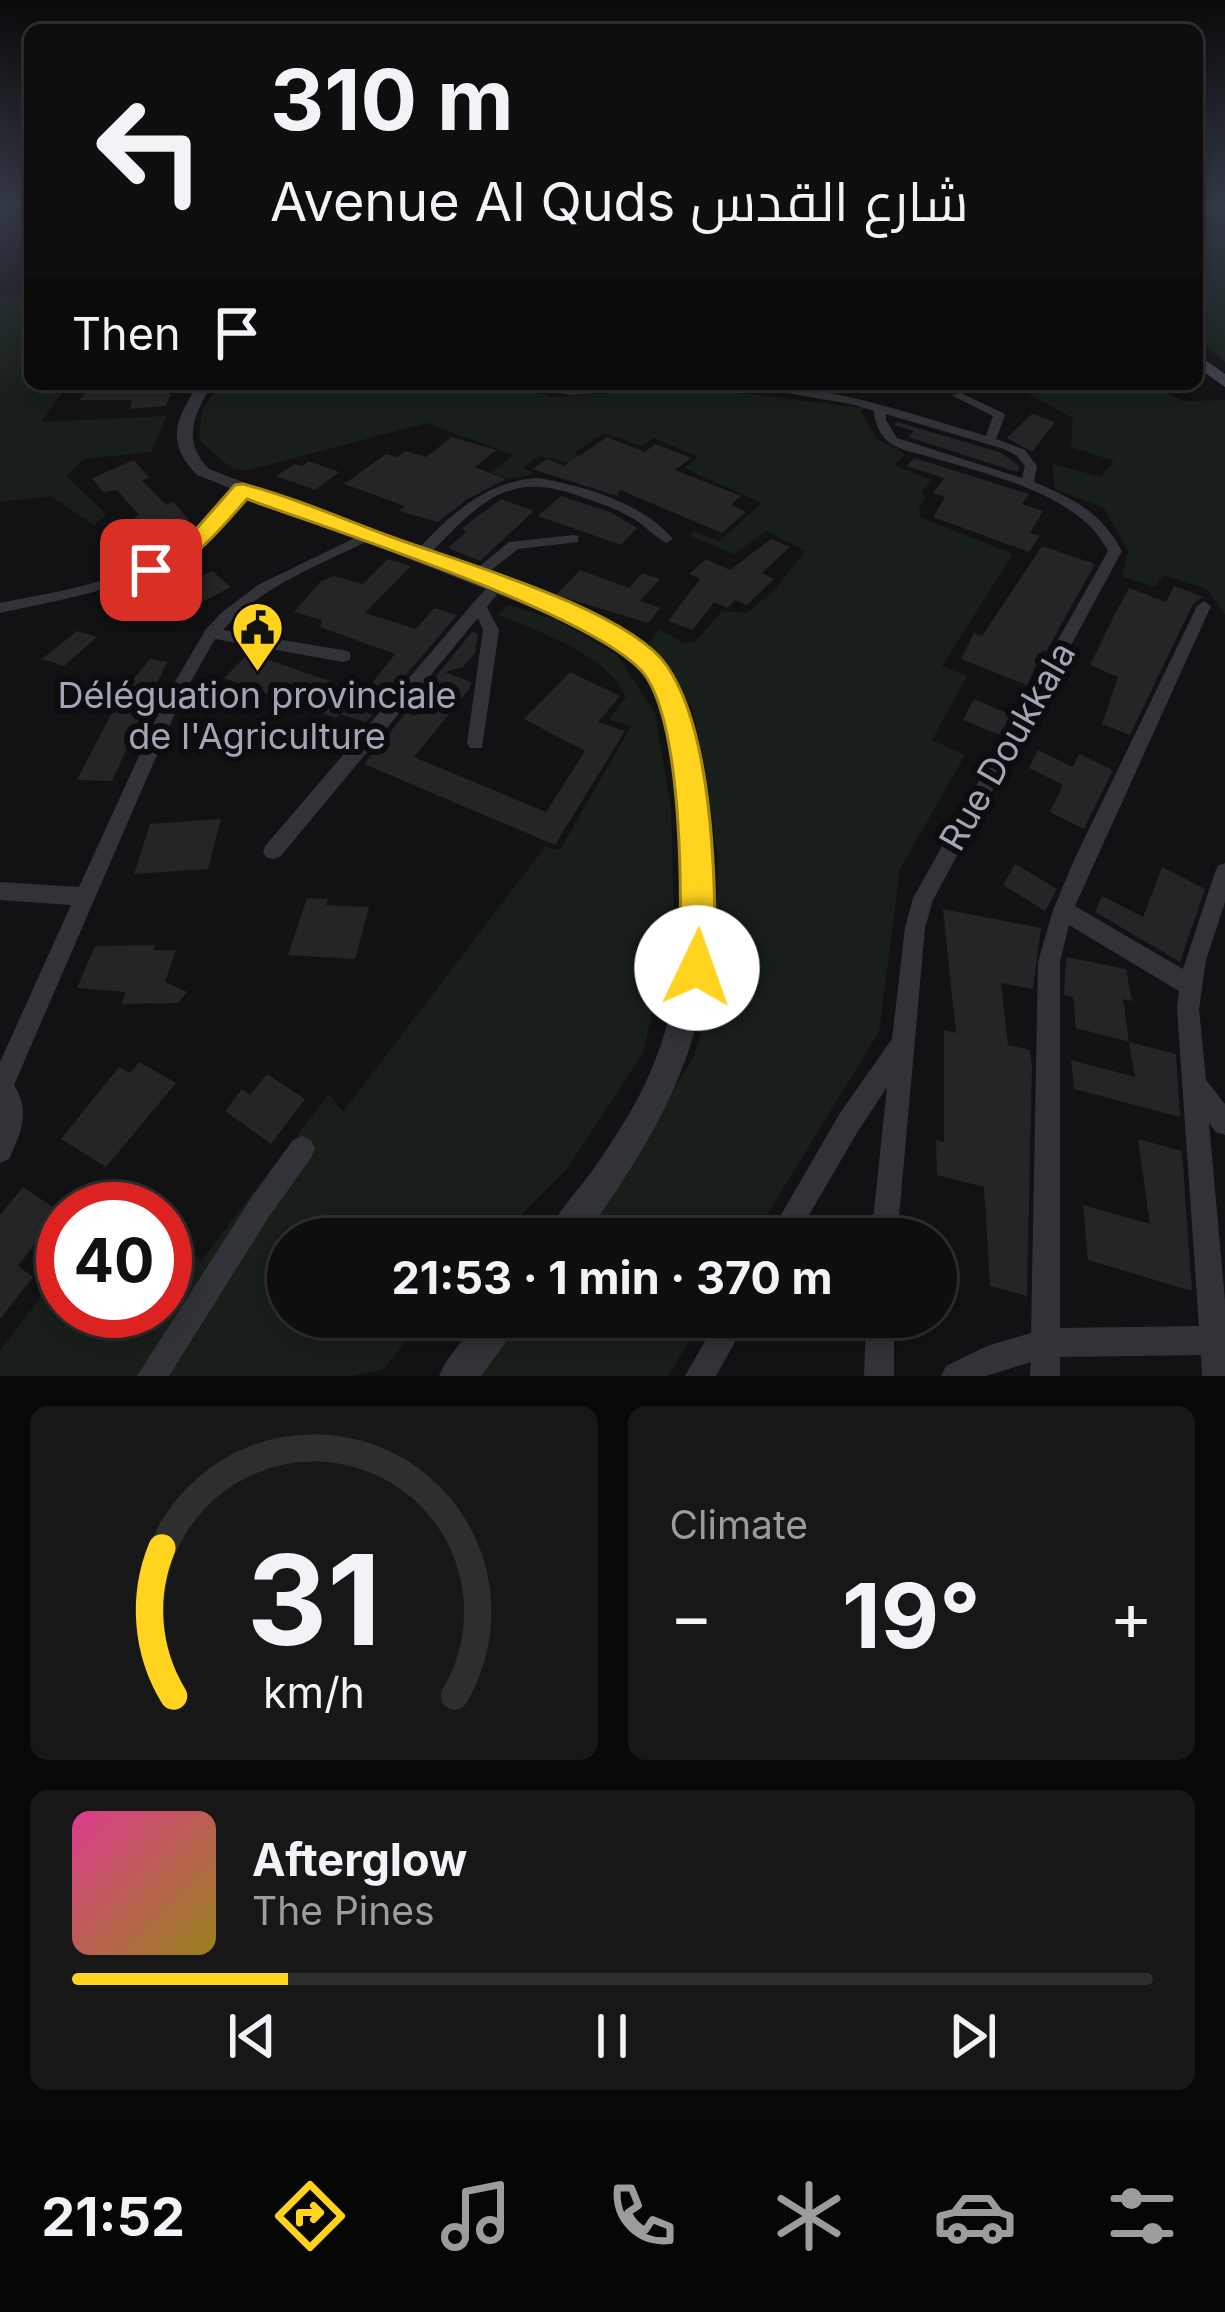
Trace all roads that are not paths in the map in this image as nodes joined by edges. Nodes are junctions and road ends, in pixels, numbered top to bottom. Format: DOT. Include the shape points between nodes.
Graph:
graph roads {
  1 [pos="202,390"];
  2 [pos="552,390"];
  3 [pos="588,390"];
  4 [pos="783,390"];
  5 [pos="957,395"];
  6 [pos="880,408"];
  7 [pos="990,440"];
  8 [pos="1027,487"];
  9 [pos="243,490"];
  10 [pos="369,535"];
  11 [pos="573,539"];
  12 [pos="666,539"];
  13 [pos="420,555"];
  14 [pos="486,580"];
  15 [pos="479,606"];
  16 [pos="1204,606"];
  17 [pos="0,608"];
  18 [pos="211,633"];
  19 [pos="343,656"];
  20 [pos="476,743"];
  21 [pos="273,851"];
  22 [pos="1225,872"];
  23 [pos="0,891"];
  24 [pos="85,897"];
  25 [pos="1063,910"];
  26 [pos="1189,985"];
  27 [pos="903,1045"];
  28 [pos="1194,1084"];
  29 [pos="0,1089"];
  30 [pos="1225,1123"];
  31 [pos="302,1149"];
  32 [pos="0,1150"];
  33 [pos="577,1218"];
  34 [pos="792,1218"];
  35 [pos="886,1218"];
  36 [pos="486,1338"];
  37 [pos="722,1338"];
  38 [pos="880,1338"];
  39 [pos="1048,1340"];
  40 [pos="1219,1341"];
  41 [pos="152,1376"];
  42 [pos="458,1376"];
  43 [pos="700,1376"];
  44 [pos="879,1376"];
  45 [pos="956,1376"];
  46 [pos="1045,1376"];
  47 [pos="1217,1376"];
  1 -- 9 [label="street" via="185,420 182,446 202,472"];
  2 -- 3 [label="street"];
  4 -- 6 [label="street"];
  5 -- 7 [label="street" via="999,415"];
  6 -- 7 [label="street"];
  6 -- 8 [label="street, Rue Doukkala" via="893,440"];
  7 -- 8 [label="street" via="1025,456"];
  8 -- 27 [label="street, Rue Doukkala" via="1092,514 1110,535 1114,560 928,886 915,928"];
  9 -- 10 [label="street"];
  9 -- 17 [label="street" via="198,541 164,564"];
  10 -- 13 [label="street"];
  10 -- 18 [label="street" via="263,592"];
  11 -- 14 [label="street" via="514,545"];
  12 -- 13 [label="street" via="650,522 567,485 524,479 492,491"];
  13 -- 14 [label="street"];
  14 -- 15 [label="street"];
  14 -- 33 [label="street" via="613,632 656,669 677,710 699,880 697,968 672,1060 619,1160"];
  15 -- 20 [label="street" via="491,631"];
  15 -- 21 [label="street"];
  16 -- 25 [label="street"];
  18 -- 19 [label="street"];
  18 -- 24 [label="street"];
  22 -- 26 [label="street"];
  23 -- 24 [label="street"];
  24 -- 29 [label="street"];
  25 -- 26 [label="street"];
  25 -- 39 [label="street" via="1045,1016"];
  26 -- 28 [label="street"];
  27 -- 34 [label="street"];
  27 -- 35 [label="street, Rue Doukkala"];
  28 -- 30 [label="street"];
  28 -- 40 [label="street"];
  29 -- 32 [label="street" via="13,1109"];
  31 -- 41 [label="street"];
  36 -- 42 [label="street"];
  37 -- 43 [label="street"];
  38 -- 44 [label="street"];
  39 -- 40 [label="street"];
  39 -- 45 [label="street"];
  39 -- 46 [label="street"];
  40 -- 47 [label="street"];
}
